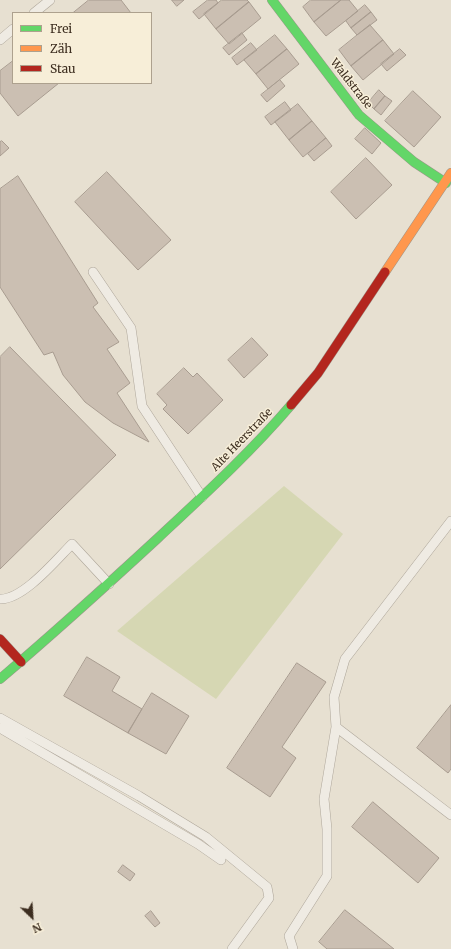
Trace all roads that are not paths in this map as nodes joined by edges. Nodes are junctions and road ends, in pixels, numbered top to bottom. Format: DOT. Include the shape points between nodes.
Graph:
graph roads {
  1 [pos="50,0"];
  2 [pos="272,0"];
  3 [pos="35,12"];
  4 [pos="12,30"];
  5 [pos="0,40"];
  6 [pos="451,173"];
  7 [pos="444,185"];
  8 [pos="451,193"];
  9 [pos="93,272"];
  10 [pos="202,497"];
  11 [pos="451,521"];
  12 [pos="109,584"];
  13 [pos="0,599"];
  14 [pos="0,639"];
  15 [pos="21,662"];
  16 [pos="0,679"];
  17 [pos="0,718"];
  18 [pos="336,727"];
  19 [pos="0,728"];
  20 [pos="451,815"];
  21 [pos="221,860"];
  22 [pos="232,949"];
  23 [pos="293,949"];
  1 -- 3 [label="lane"];
  2 -- 7 [label="street, Waldstraße" via="359,115"];
  4 -- 5 [label="lane"];
  6 -- 7 [label="street, Alte Heerstraße"];
  7 -- 8 [label="lane"];
  7 -- 10 [label="street, Alte Heerstraße" via="295,403"];
  9 -- 10 [label="lane" via="131,328 142,406"];
  10 -- 12 [label="street, Alte Heerstraße"];
  11 -- 18 [label="lane" via="345,659 334,697"];
  12 -- 13 [label="lane" via="72,544 19,593"];
  12 -- 15 [label="street, Alte Heerstraße"];
  14 -- 15 [label="street"];
  15 -- 16 [label="street, Alte Heerstraße"];
  17 -- 22 [label="lane" via="206,837 267,887 269,898"];
  18 -- 20 [label="lane"];
  18 -- 23 [label="lane" via="324,799 327,876 289,936"];
  19 -- 21 [label="lane"];
}
